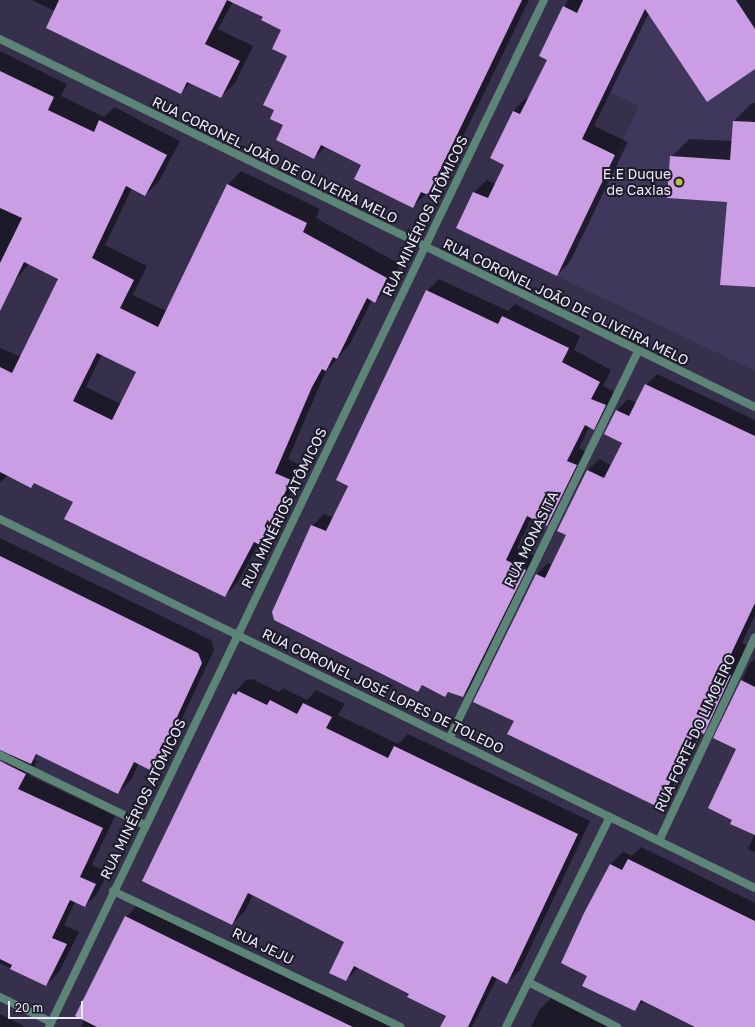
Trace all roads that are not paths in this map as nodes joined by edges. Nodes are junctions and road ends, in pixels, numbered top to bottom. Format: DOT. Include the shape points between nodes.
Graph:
graph roads {
  1 [pos="544,0"];
  2 [pos="0,39"];
  3 [pos="424,247"];
  4 [pos="638,352"];
  5 [pos="755,407"];
  6 [pos="0,519"];
  7 [pos="237,634"];
  8 [pos="755,637"];
  9 [pos="449,739"];
  10 [pos="0,755"];
  11 [pos="610,817"];
  12 [pos="145,825"];
  13 [pos="659,841"];
  14 [pos="755,888"];
  15 [pos="113,891"];
  16 [pos="528,982"];
  17 [pos="0,997"];
  18 [pos="50,1024"];
  19 [pos="401,1027"];
  20 [pos="506,1027"];
  21 [pos="617,1027"];
  1 -- 3 [label="street, RUA MINÉRIOS ATÔMICOS"];
  2 -- 3 [label="street, RUA CORONEL JOÃO DE OLIVEIRA MELO"];
  3 -- 4 [label="street, RUA CORONEL JOÃO DE OLIVEIRA MELO"];
  3 -- 7 [label="street, RUA MINÉRIOS ATÔMICOS"];
  4 -- 5 [label="street, RUA CORONEL JOÃO DE OLIVEIRA MELO"];
  4 -- 9 [label="street, RUA MONASITA"];
  6 -- 7 [label="street, RUA CORONEL JOSÉ LOPES DE TOLEDO"];
  7 -- 9 [label="street, RUA CORONEL JOSÉ LOPES DE TOLEDO"];
  7 -- 12 [label="street, RUA MINÉRIOS ATÔMICOS"];
  8 -- 13 [label="street, RUA FORTE DO LIMOEIRO"];
  9 -- 11 [label="street, RUA CORONEL JOSÉ LOPES DE TOLEDO"];
  10 -- 12 [label="street"];
  11 -- 13 [label="street, RUA CORONEL JOSÉ LOPES DE TOLEDO"];
  11 -- 16 [label="street"];
  12 -- 15 [label="street, RUA MINÉRIOS ATÔMICOS"];
  13 -- 14 [label="street, RUA CORONEL JOSÉ LOPES DE TOLEDO"];
  15 -- 18 [label="street, RUA MINÉRIOS ATÔMICOS"];
  15 -- 19 [label="street, RUA JEJU"];
  16 -- 20 [label="street"];
  16 -- 21 [label="street"];
  17 -- 18 [label="street"];
}
